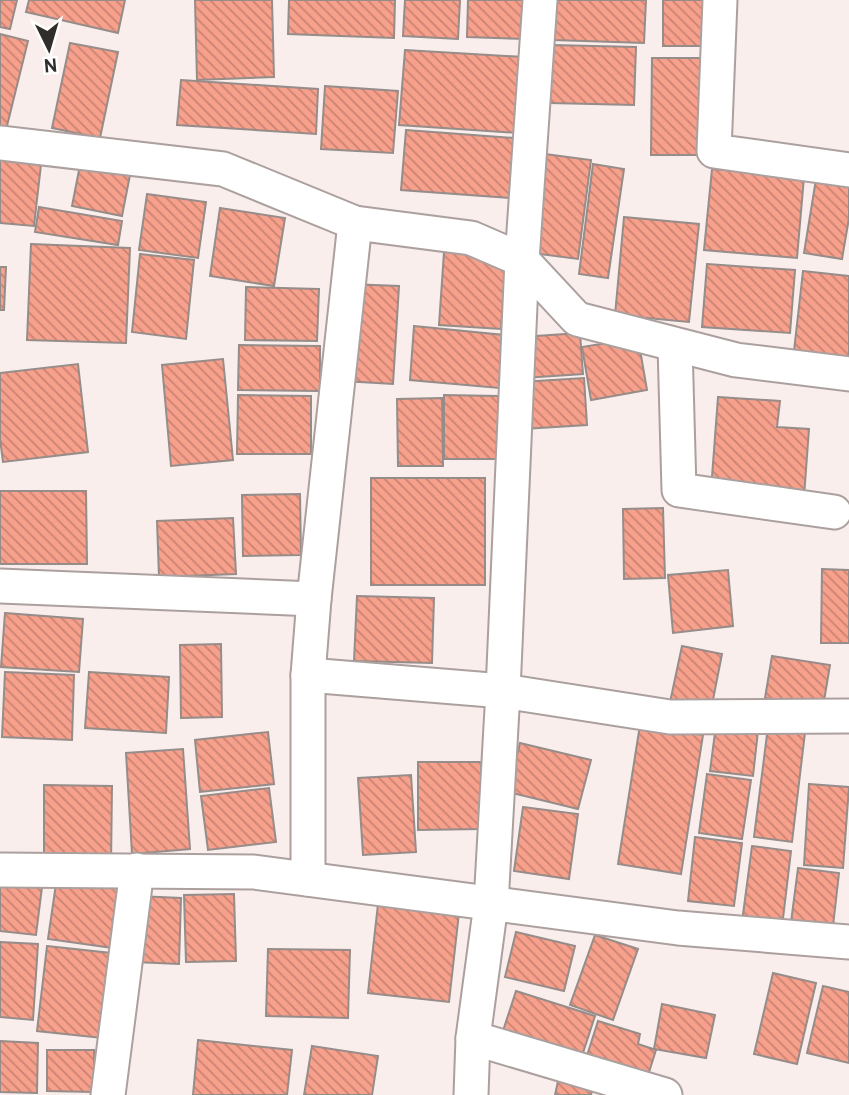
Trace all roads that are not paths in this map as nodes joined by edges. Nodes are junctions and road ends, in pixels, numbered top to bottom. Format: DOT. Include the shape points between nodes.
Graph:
graph roads {
  1 [pos="540,0"];
  2 [pos="720,0"];
  3 [pos="0,143"];
  4 [pos="849,170"];
  5 [pos="355,223"];
  6 [pos="522,260"];
  7 [pos="675,345"];
  8 [pos="849,374"];
  9 [pos="834,512"];
  10 [pos="0,586"];
  11 [pos="314,599"];
  12 [pos="308,675"];
  13 [pos="503,691"];
  14 [pos="849,716"];
  15 [pos="0,870"];
  16 [pos="136,870"];
  17 [pos="308,879"];
  18 [pos="491,904"];
  19 [pos="849,942"];
  20 [pos="473,1038"];
  21 [pos="108,1095"];
  22 [pos="471,1095"];
  23 [pos="665,1095"];
  1 -- 6 [label="street"];
  2 -- 4 [label="street" via="714,151"];
  3 -- 5 [label="street" via="223,169"];
  5 -- 6 [label="street" via="471,238"];
  5 -- 11 [label="street"];
  6 -- 7 [label="street" via="577,319"];
  6 -- 13 [label="street"];
  7 -- 8 [label="street" via="736,360"];
  7 -- 9 [label="street" via="679,490"];
  10 -- 11 [label="street"];
  11 -- 12 [label="street"];
  12 -- 13 [label="street"];
  12 -- 17 [label="street"];
  13 -- 14 [label="street" via="670,716"];
  13 -- 18 [label="street"];
  15 -- 16 [label="street"];
  16 -- 17 [label="street" via="254,872"];
  16 -- 21 [label="street"];
  17 -- 18 [label="street"];
  18 -- 19 [label="street" via="678,928"];
  18 -- 20 [label="street"];
  20 -- 22 [label="street"];
  20 -- 23 [label="street"];
}
